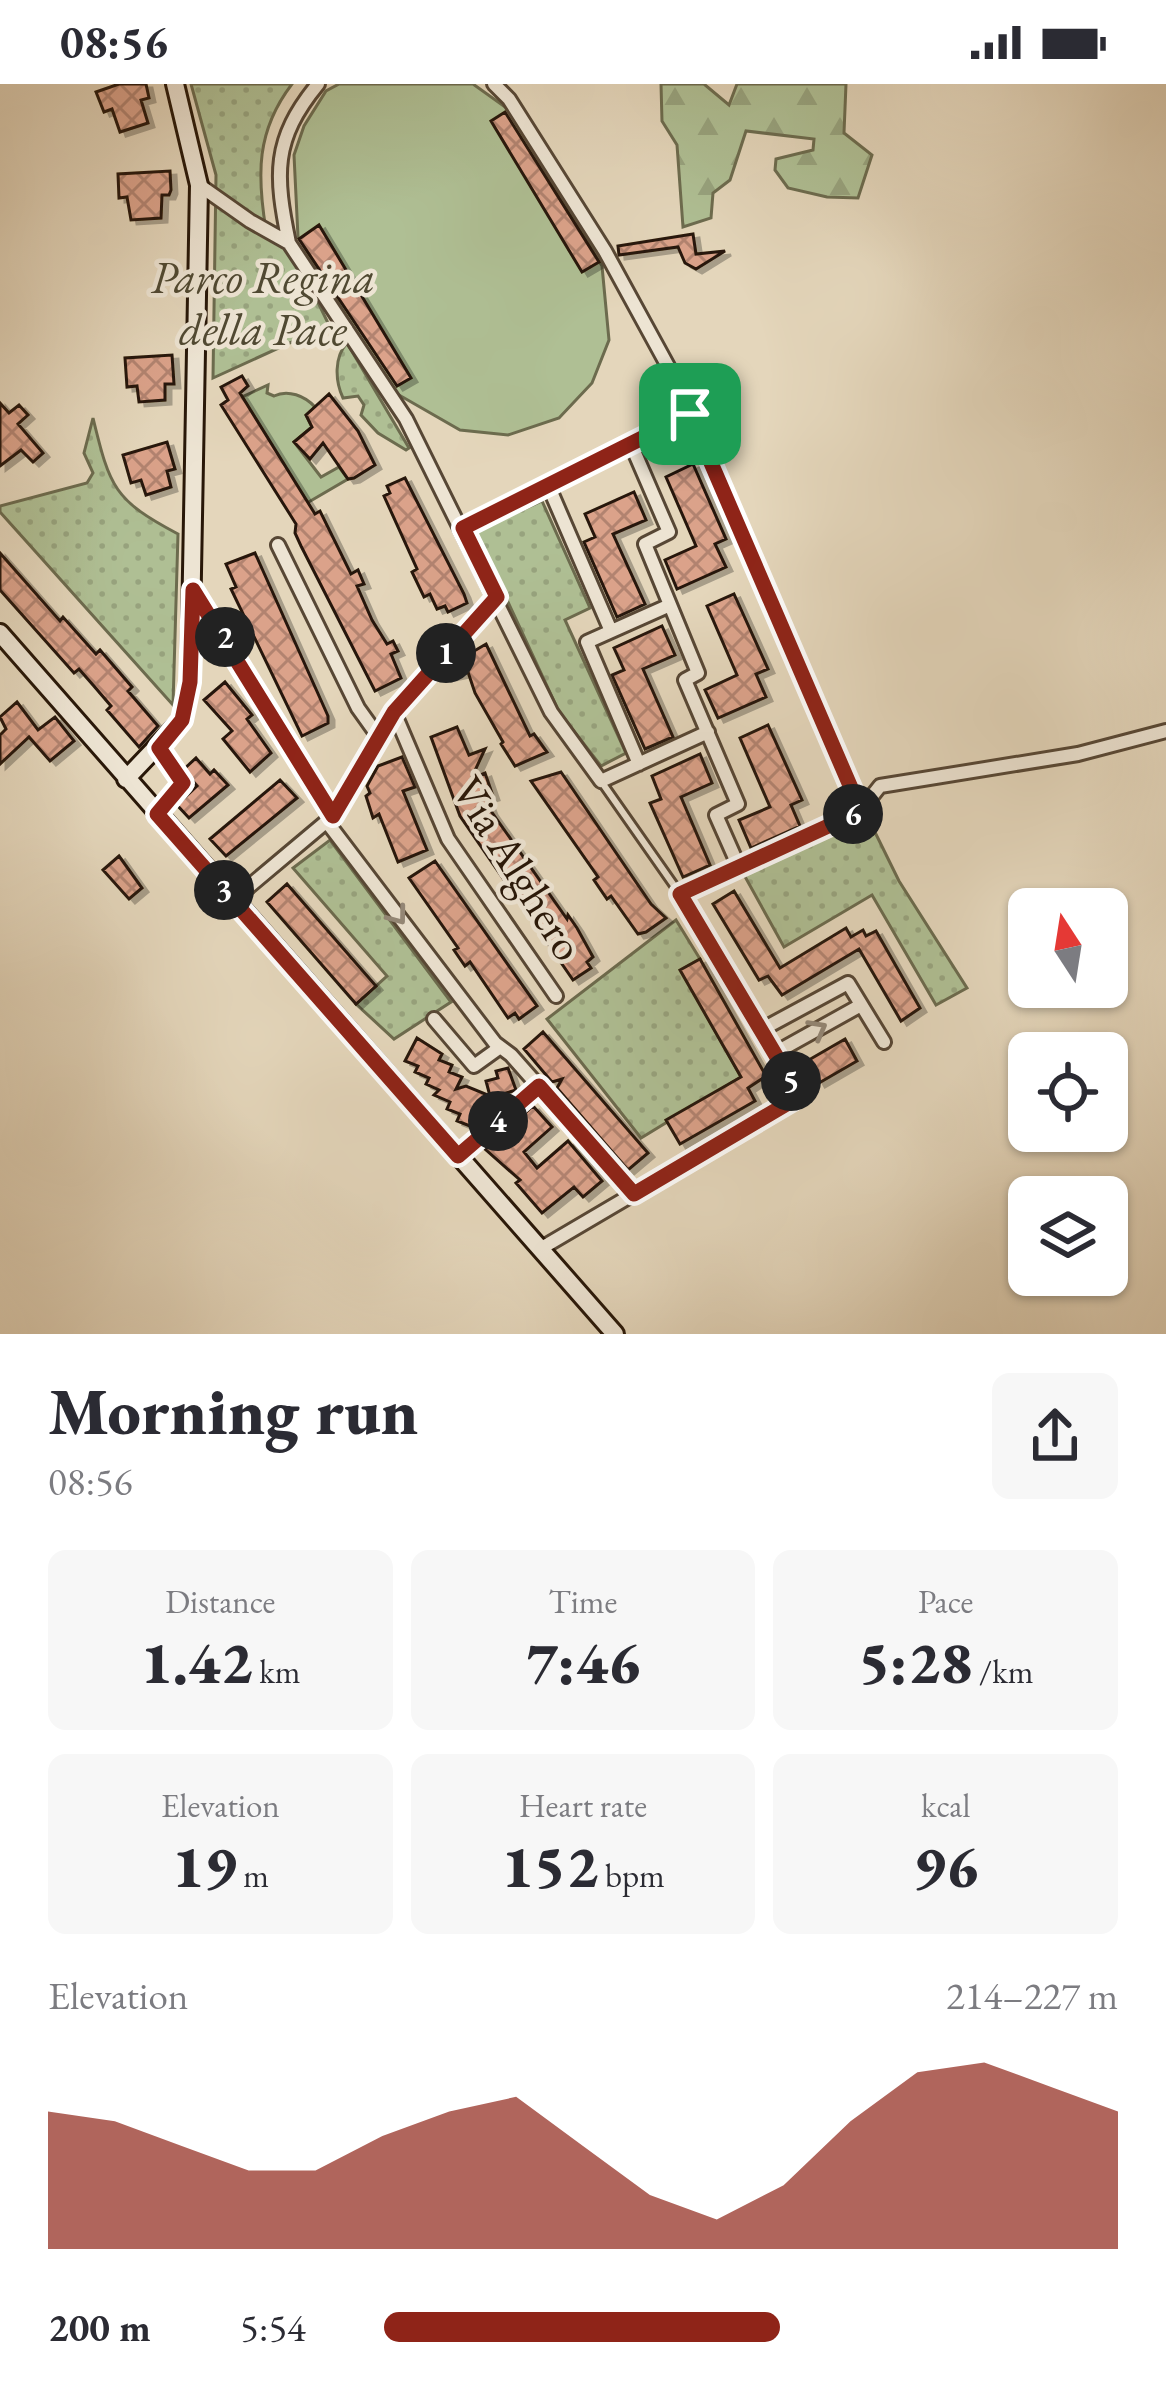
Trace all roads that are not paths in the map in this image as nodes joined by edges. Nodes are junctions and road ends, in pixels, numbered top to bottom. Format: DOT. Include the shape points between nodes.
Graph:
graph roads {
  1 [pos="176,84"];
  2 [pos="318,84"];
  3 [pos="494,84"];
  4 [pos="199,185"];
  5 [pos="290,243"];
  6 [pos="690,414"];
  7 [pos="631,444"];
  8 [pos="548,485"];
  9 [pos="463,528"];
  10 [pos="278,545"];
  11 [pos="193,590"];
  12 [pos="497,597"];
  13 [pos="670,605"];
  14 [pos="611,631"];
  15 [pos="0,633"];
  16 [pos="394,712"];
  17 [pos="1166,731"];
  18 [pos="707,732"];
  19 [pos="378,736"];
  20 [pos="159,748"];
  21 [pos="639,764"];
  22 [pos="126,779"];
  23 [pos="601,781"];
  24 [pos="861,811"];
  25 [pos="157,814"];
  26 [pos="330,819"];
  27 [pos="739,867"];
  28 [pos="680,894"];
  29 [pos="232,900"];
  30 [pos="556,995"];
  31 [pos="861,1005"];
  32 [pos="434,1019"];
  33 [pos="761,1030"];
  34 [pos="884,1042"];
  35 [pos="499,1048"];
  36 [pos="775,1053"];
  37 [pos="539,1086"];
  38 [pos="458,1156"];
  39 [pos="634,1194"];
  40 [pos="540,1249"];
  41 [pos="615,1334"];
  1 -- 4 [label="street"];
  2 -- 5 [label="street" via="296,111 280,155"];
  3 -- 6 [label="street" via="605,251"];
  4 -- 5 [label="street"];
  4 -- 11 [label="street"];
  5 -- 9 [label="street" via="406,419"];
  6 -- 7 [label="street"];
  6 -- 24 [label="street"];
  7 -- 8 [label="street"];
  7 -- 13 [label="street" via="669,532 645,544"];
  8 -- 9 [label="street"];
  8 -- 14 [label="street"];
  9 -- 12 [label="street"];
  10 -- 19 [label="street"];
  11 -- 20 [label="street" via="182,720"];
  11 -- 26 [label="street"];
  12 -- 16 [label="street"];
  12 -- 23 [label="street" via="551,712"];
  13 -- 14 [label="street"];
  13 -- 18 [label="street" via="698,674 685,680"];
  14 -- 21 [label="street" via="587,642"];
  15 -- 22 [label="street"];
  16 -- 19 [label="street"];
  16 -- 30 [label="street, Via Alghero" via="448,839"];
  17 -- 24 [label="street" via="880,787"];
  18 -- 21 [label="street"];
  18 -- 27 [label="street" via="738,804 716,814"];
  19 -- 26 [label="street"];
  20 -- 22 [label="street"];
  20 -- 25 [label="lane" via="183,783"];
  21 -- 23 [label="street"];
  22 -- 25 [label="street"];
  23 -- 28 [label="lane"];
  24 -- 27 [label="street"];
  25 -- 29 [label="street"];
  26 -- 29 [label="street"];
  26 -- 35 [label="street, one-way"];
  27 -- 28 [label="street"];
  28 -- 33 [label="street"];
  29 -- 38 [label="street"];
  31 -- 33 [label="street" via="848,983"];
  31 -- 34 [label="street"];
  36 -- 31 [label="street, one-way"];
  32 -- 35 [label="street" via="474,1066"];
  33 -- 36 [label="street"];
  35 -- 37 [label="street"];
  36 -- 39 [label="street" via="800,1096"];
  37 -- 38 [label="street"];
  37 -- 39 [label="street"];
  38 -- 40 [label="street"];
  39 -- 40 [label="street"];
  40 -- 41 [label="street"];
}
